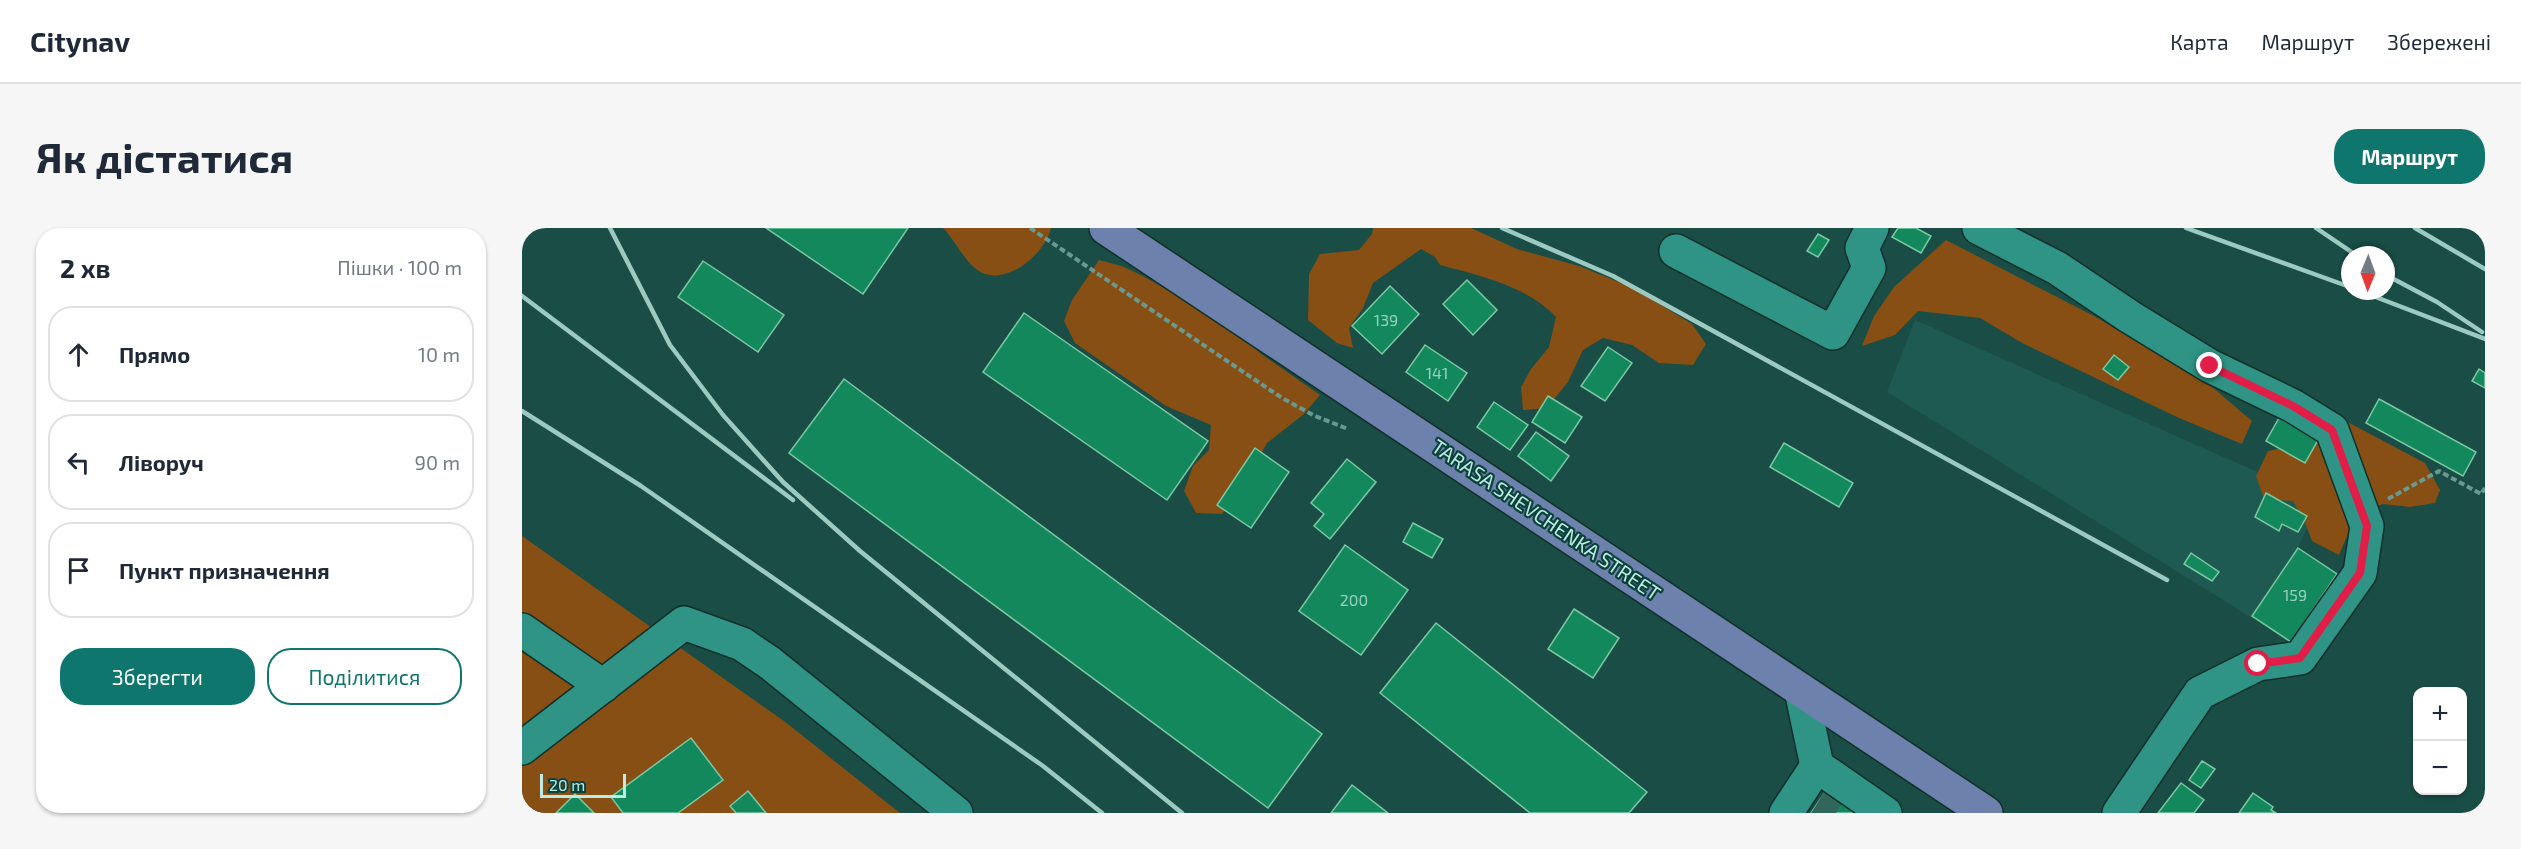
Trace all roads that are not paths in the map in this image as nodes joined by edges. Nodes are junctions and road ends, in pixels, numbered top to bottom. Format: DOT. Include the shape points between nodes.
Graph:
graph roads {
  1 [pos="1106,228"];
  2 [pos="1872,228"];
  3 [pos="1979,228"];
  4 [pos="1676,251"];
  5 [pos="522,630"];
  6 [pos="603,686"];
  7 [pos="1801,690"];
  8 [pos="522,748"];
  9 [pos="1805,793"];
  10 [pos="956,813"];
  11 [pos="1885,813"];
  12 [pos="1986,813"];
  13 [pos="2119,813"];
  1 -- 7 [label="main road, TARASA SHEVCHENKA STREET"];
  2 -- 4 [label="street" via="1862,248 1869,268 1833,333"];
  3 -- 13 [label="street" via="2057,268 2210,366 2293,406 2332,430 2367,526 2360,573 2300,658 2258,664 2200,693"];
  5 -- 6 [label="street"];
  6 -- 8 [label="street"];
  6 -- 10 [label="street" via="684,623 718,634 770,663"];
  7 -- 9 [label="street"];
  7 -- 12 [label="main road, TARASA SHEVCHENKA STREET"];
  9 -- 11 [label="street"];
}
